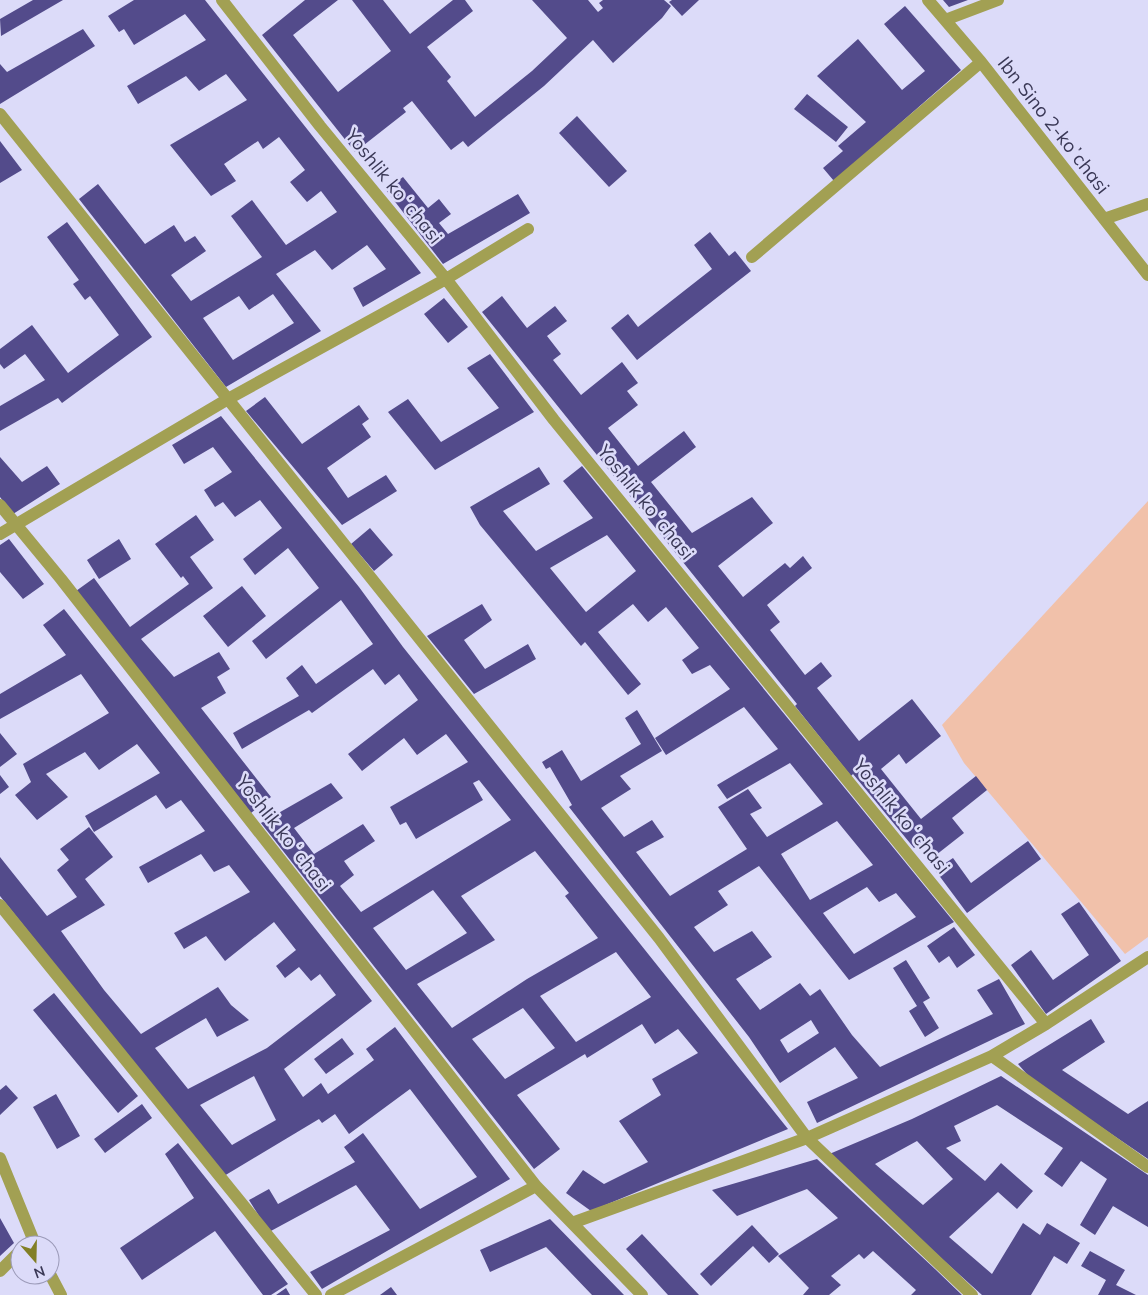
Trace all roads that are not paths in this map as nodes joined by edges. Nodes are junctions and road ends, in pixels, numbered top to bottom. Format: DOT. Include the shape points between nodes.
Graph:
graph roads {
  1 [pos="222,0"];
  2 [pos="928,0"];
  3 [pos="998,0"];
  4 [pos="945,20"];
  5 [pos="981,62"];
  6 [pos="0,114"];
  7 [pos="1148,204"];
  8 [pos="1104,219"];
  9 [pos="528,230"];
  10 [pos="752,257"];
  11 [pos="1148,275"];
  12 [pos="446,279"];
  13 [pos="228,399"];
  14 [pos="0,505"];
  15 [pos="15,524"];
  16 [pos="0,534"];
  17 [pos="0,904"];
  18 [pos="1148,957"];
  19 [pos="1046,1024"];
  20 [pos="992,1056"];
  21 [pos="806,1138"];
  22 [pos="0,1158"];
  23 [pos="1148,1167"];
  24 [pos="536,1186"];
  25 [pos="572,1223"];
  26 [pos="29,1235"];
  27 [pos="10,1261"];
  28 [pos="0,1271"];
  29 [pos="316,1295"];
  30 [pos="330,1295"];
  31 [pos="642,1295"];
  32 [pos="972,1295"];
  1 -- 12 [label="street, Yoshlik koʻchasi"];
  2 -- 4 [label="street, Ibn Sino 2-koʼchasi"];
  3 -- 4 [label="street"];
  4 -- 5 [label="street, Ibn Sino 2-koʼchasi"];
  5 -- 8 [label="street, Ibn Sino 2-koʼchasi"];
  5 -- 10 [label="street"];
  6 -- 13 [label="street"];
  7 -- 8 [label="street"];
  8 -- 11 [label="street, Ibn Sino 2-koʼchasi"];
  9 -- 12 [label="street"];
  12 -- 13 [label="street"];
  12 -- 19 [label="street, Yoshlik koʻchasi" via="561,428"];
  13 -- 15 [label="street"];
  13 -- 21 [label="street" via="659,938"];
  14 -- 15 [label="street, Yoshlik koʻchasi"];
  15 -- 16 [label="street"];
  15 -- 24 [label="street, Yoshlik koʻchasi" via="62,579"];
  17 -- 29 [label="street"];
  18 -- 19 [label="street"];
  19 -- 20 [label="street"];
  20 -- 21 [label="street"];
  20 -- 23 [label="street"];
  21 -- 25 [label="street"];
  21 -- 32 [label="street"];
  22 -- 26 [label="street"];
  24 -- 25 [label="street, Yoshlik koʻchasi"];
  24 -- 30 [label="street"];
  25 -- 31 [label="street, Yoshlik koʻchasi"];
  27 -- 28 [label="street"];
}
